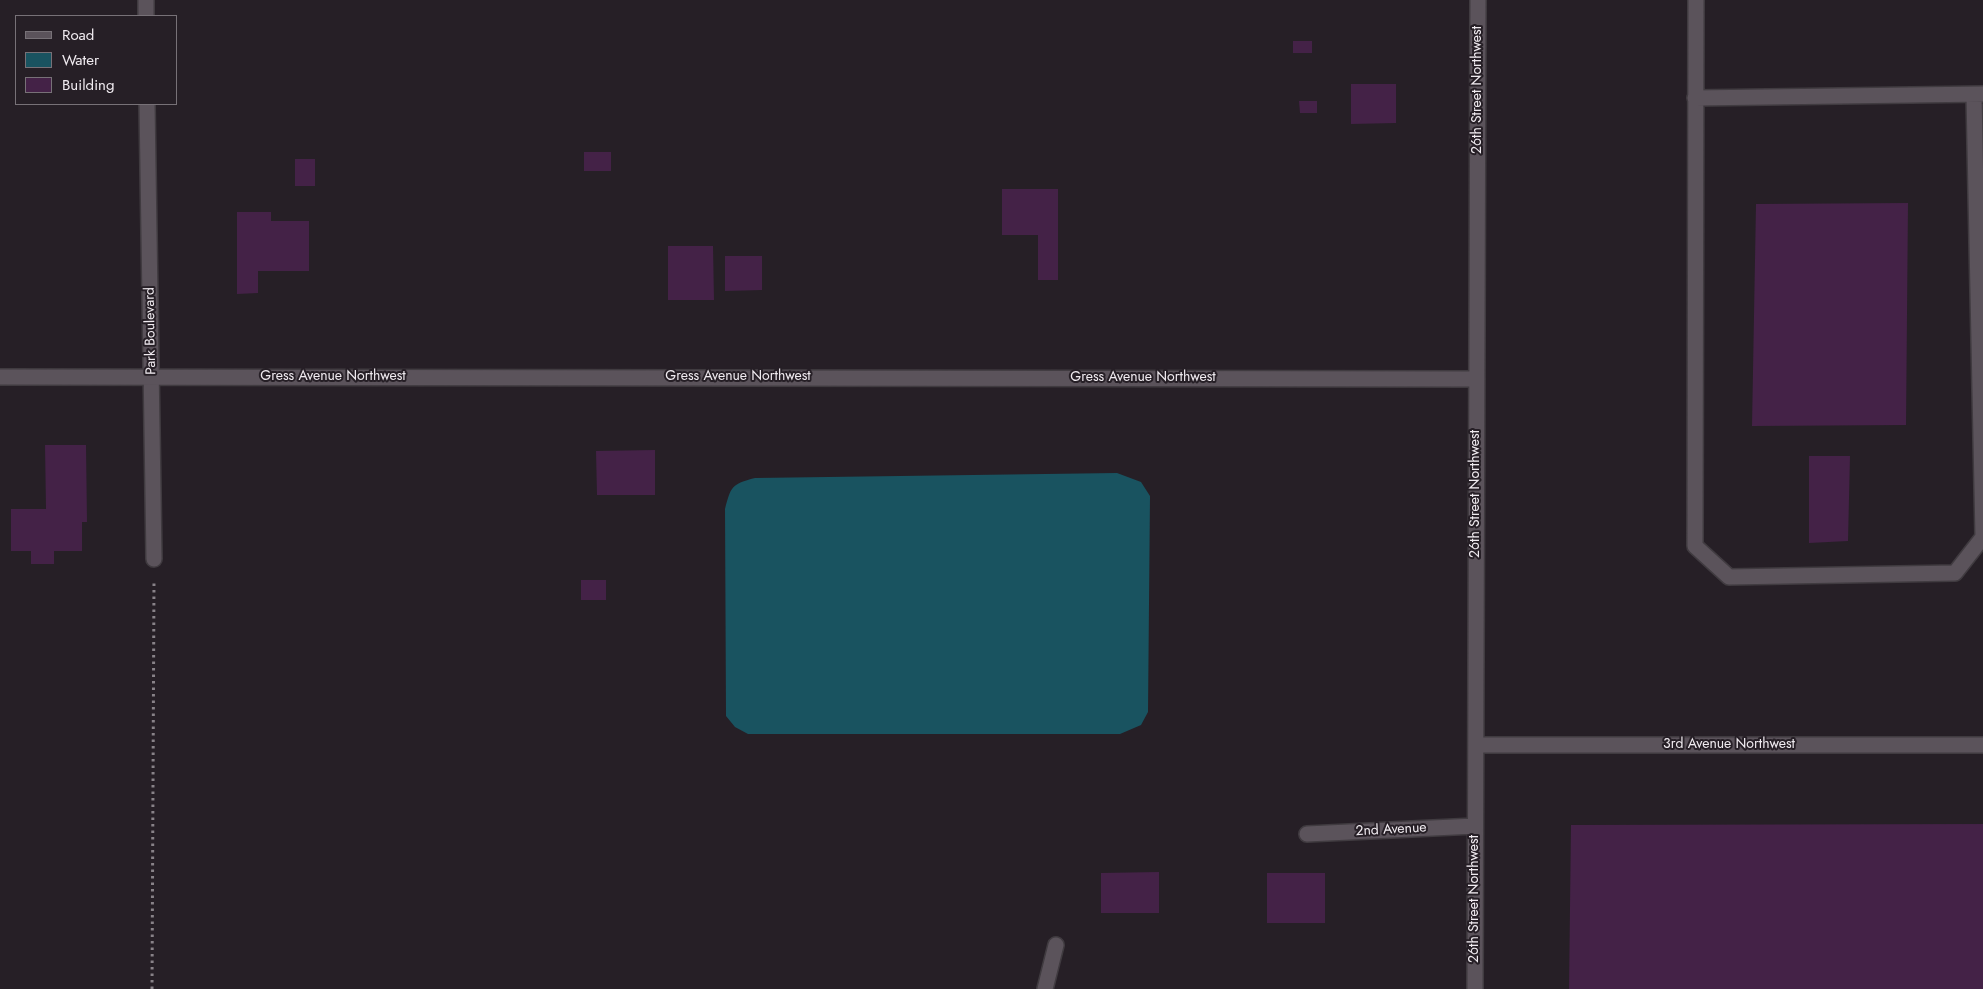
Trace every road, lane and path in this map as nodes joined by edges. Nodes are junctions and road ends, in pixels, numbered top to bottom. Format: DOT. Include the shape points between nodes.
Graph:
graph roads {
  1 [pos="146,0"];
  2 [pos="1478,0"];
  3 [pos="1696,0"];
  4 [pos="146,15"];
  5 [pos="1978,94"];
  6 [pos="1695,98"];
  7 [pos="147,105"];
  8 [pos="0,377"];
  9 [pos="151,377"];
  10 [pos="1477,379"];
  11 [pos="154,559"];
  12 [pos="1476,745"];
  13 [pos="1983,745"];
  14 [pos="1475,826"];
  15 [pos="1307,834"];
  16 [pos="1056,945"];
  17 [pos="152,989"];
  18 [pos="1045,989"];
  19 [pos="1475,989"];
  1 -- 4 [label="street"];
  2 -- 10 [label="street, 26th Street Northwest"];
  3 -- 6 [label="street"];
  5 -- 6 [label="street"];
  5 -- 6 [label="street" via="1982,538 1955,573 1729,577 1695,546"];
  7 -- 9 [label="street, Park Boulevard"];
  8 -- 9 [label="street, Gress Avenue Northwest"];
  9 -- 10 [label="street, Gress Avenue Northwest"];
  9 -- 11 [label="street, Park Boulevard"];
  10 -- 12 [label="street, 26th Street Northwest"];
  11 -- 17 [label="path"];
  12 -- 13 [label="street, 3rd Avenue Northwest"];
  12 -- 14 [label="street, 26th Street Northwest"];
  14 -- 15 [label="street, 2nd Avenue"];
  14 -- 19 [label="street, 26th Street Northwest"];
  16 -- 18 [label="street"];
}
